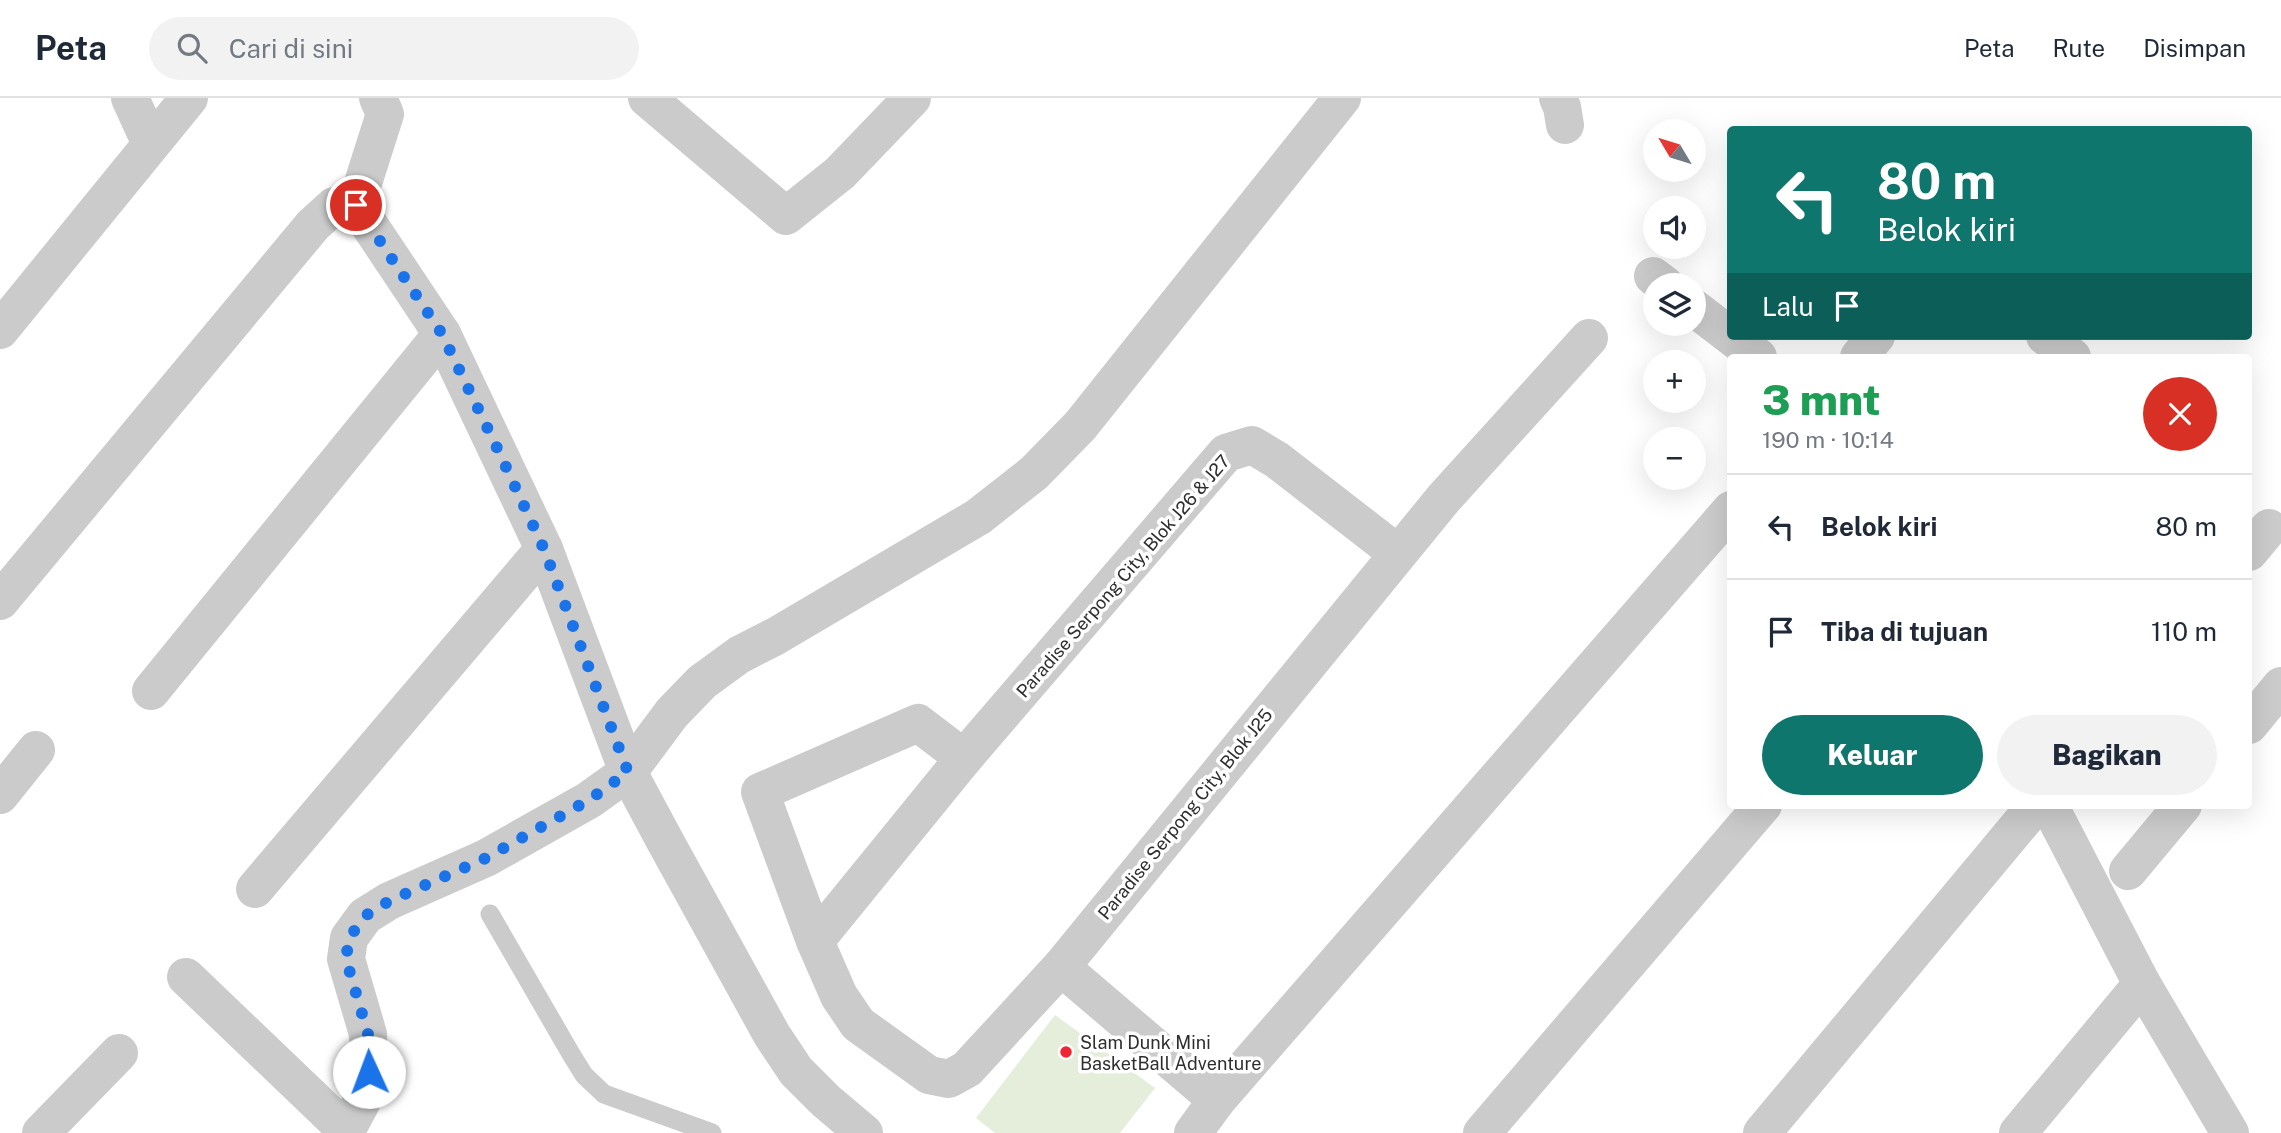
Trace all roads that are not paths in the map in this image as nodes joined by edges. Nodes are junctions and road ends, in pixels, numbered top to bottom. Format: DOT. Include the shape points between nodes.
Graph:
graph roads {
  1 [pos="131,98"];
  2 [pos="189,98"];
  3 [pos="378,98"];
  4 [pos="647,98"];
  5 [pos="912,98"];
  6 [pos="1342,98"];
  7 [pos="151,144"];
  8 [pos="356,205"];
  9 [pos="1706,317"];
  10 [pos="0,330"];
  11 [pos="1727,333"];
  12 [pos="442,334"];
  13 [pos="1589,338"];
  14 [pos="1736,340"];
  15 [pos="1873,340"];
  16 [pos="2050,340"];
  17 [pos="1754,354"];
  18 [pos="1861,354"];
  19 [pos="2068,354"];
  20 [pos="1727,515"];
  21 [pos="544,549"];
  22 [pos="1397,553"];
  23 [pos="0,601"];
  24 [pos="2281,686"];
  25 [pos="151,691"];
  26 [pos="2252,721"];
  27 [pos="36,750"];
  28 [pos="964,758"];
  29 [pos="628,772"];
  30 [pos="0,795"];
  31 [pos="1760,809"];
  32 [pos="2033,809"];
  33 [pos="2051,809"];
  34 [pos="2180,809"];
  35 [pos="2128,871"];
  36 [pos="255,889"];
  37 [pos="490,914"];
  38 [pos="815,941"];
  39 [pos="1061,967"];
  40 [pos="186,977"];
  41 [pos="2141,984"];
  42 [pos="119,1053"];
  43 [pos="1217,1101"];
  44 [pos="346,1132"];
  45 [pos="41,1133"];
  46 [pos="712,1133"];
  47 [pos="864,1133"];
  48 [pos="1193,1133"];
  49 [pos="1482,1133"];
  50 [pos="1762,1133"];
  51 [pos="2018,1133"];
  52 [pos="2230,1133"];
  1 -- 7 [label="street"];
  2 -- 7 [label="street"];
  3 -- 8 [label="street" via="384,114"];
  4 -- 5 [label="street" via="786,216 840,173"];
  6 -- 29 [label="street" via="1080,426 1034,473 978,517 739,655 702,682"];
  7 -- 10 [label="street"];
  8 -- 12 [label="street"];
  8 -- 23 [label="street" via="334,206 313,225"];
  9 -- 11 [label="street"];
  12 -- 21 [label="street"];
  12 -- 25 [label="street"];
  13 -- 22 [label="street, Paradise Serpong City, Blok J25"];
  14 -- 17 [label="street"];
  15 -- 18 [label="street"];
  16 -- 19 [label="street"];
  20 -- 43 [label="street"];
  21 -- 29 [label="street"];
  21 -- 36 [label="street"];
  22 -- 28 [label="street, Paradise Serpong City, Blok J26 & J27" via="1252,445 1226,453"];
  22 -- 39 [label="street, Paradise Serpong City, Blok J25"];
  24 -- 26 [label="street"];
  27 -- 30 [label="street"];
  28 -- 38 [label="street, Paradise Serpong City, Blok J26 & J27"];
  28 -- 38 [label="street" via="918,723 760,792"];
  29 -- 44 [label="street" via="589,800 486,858 365,916 349,938 346,959 368,1034 369,1072 362,1101"];
  29 -- 47 [label="street" via="772,1035 796,1071"];
  31 -- 49 [label="street"];
  32 -- 50 [label="street"];
  33 -- 41 [label="street"];
  34 -- 35 [label="street"];
  37 -- 46 [label="lane" via="571,1054 595,1086 604,1094"];
  38 -- 39 [label="street, Paradise Serpong City, Blok J25" via="839,996 858,1024 929,1074 949,1079 967,1069"];
  39 -- 43 [label="street"];
  40 -- 44 [label="street"];
  41 -- 51 [label="street"];
  41 -- 52 [label="street"];
  42 -- 45 [label="street"];
  43 -- 48 [label="street"];
}
